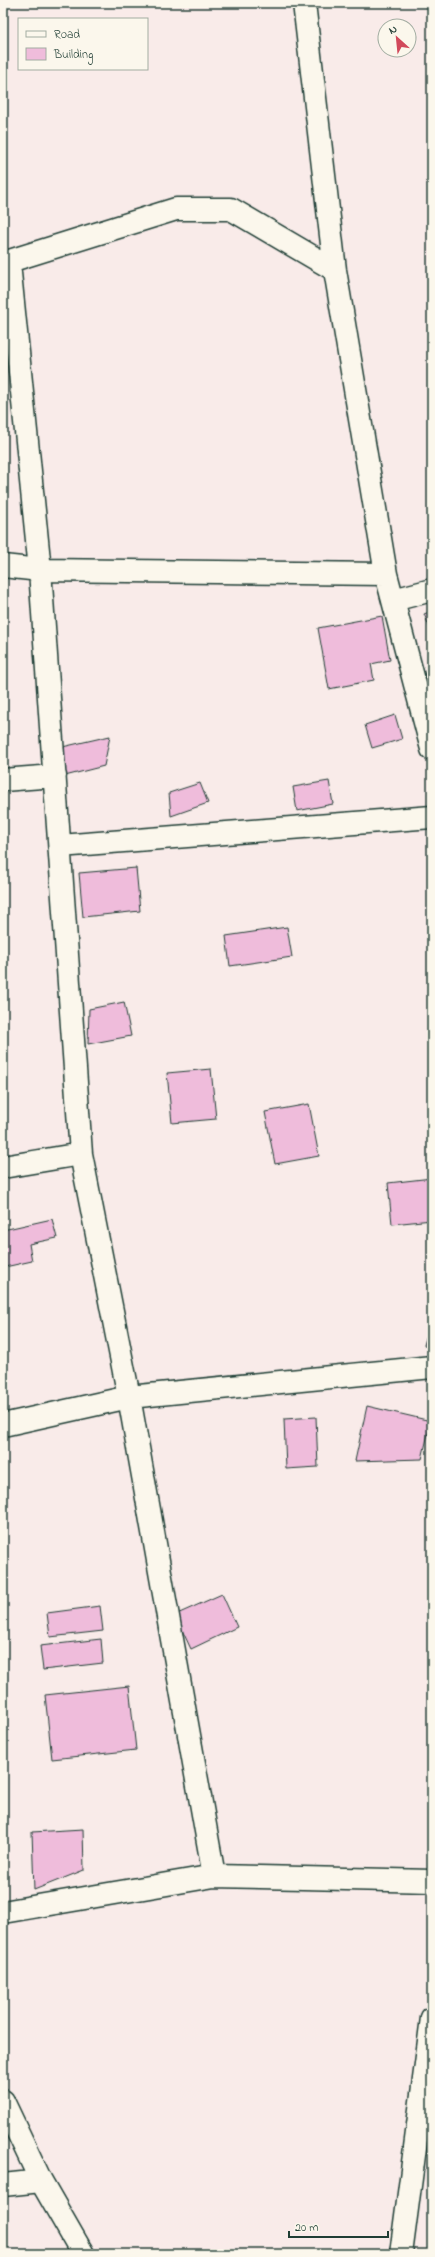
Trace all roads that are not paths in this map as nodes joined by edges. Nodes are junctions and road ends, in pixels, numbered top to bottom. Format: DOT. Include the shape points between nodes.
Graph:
graph roads {
  1 [pos="304,3"];
  2 [pos="6,263"];
  3 [pos="335,270"];
  4 [pos="3,566"];
  5 [pos="40,570"];
  6 [pos="386,574"];
  7 [pos="432,590"];
  8 [pos="393,600"];
  9 [pos="432,749"];
  10 [pos="55,776"];
  11 [pos="3,780"];
  12 [pos="432,817"];
  13 [pos="60,846"];
  14 [pos="81,1154"];
  15 [pos="3,1167"];
  16 [pos="432,1367"];
  17 [pos="129,1397"];
  18 [pos="3,1425"];
  19 [pos="214,1876"];
  20 [pos="432,1881"];
  21 [pos="3,1912"];
  22 [pos="432,2018"];
  23 [pos="3,2101"];
  24 [pos="41,2181"];
  25 [pos="3,2184"];
  26 [pos="83,2254"];
  27 [pos="401,2254"];
  1 -- 3 [label="street"];
  2 -- 3 [label="street" via="176,209 231,209"];
  2 -- 5 [label="street"];
  3 -- 6 [label="street"];
  4 -- 5 [label="street"];
  5 -- 6 [label="street"];
  5 -- 10 [label="street"];
  6 -- 8 [label="street"];
  7 -- 8 [label="street"];
  8 -- 9 [label="street"];
  10 -- 11 [label="street"];
  10 -- 13 [label="street"];
  12 -- 13 [label="street"];
  13 -- 14 [label="street"];
  14 -- 15 [label="street"];
  14 -- 17 [label="street"];
  16 -- 17 [label="street"];
  17 -- 18 [label="street"];
  17 -- 19 [label="street"];
  19 -- 20 [label="street"];
  19 -- 21 [label="street"];
  22 -- 27 [label="street"];
  23 -- 24 [label="street"];
  24 -- 25 [label="street"];
  24 -- 26 [label="street"];
}
